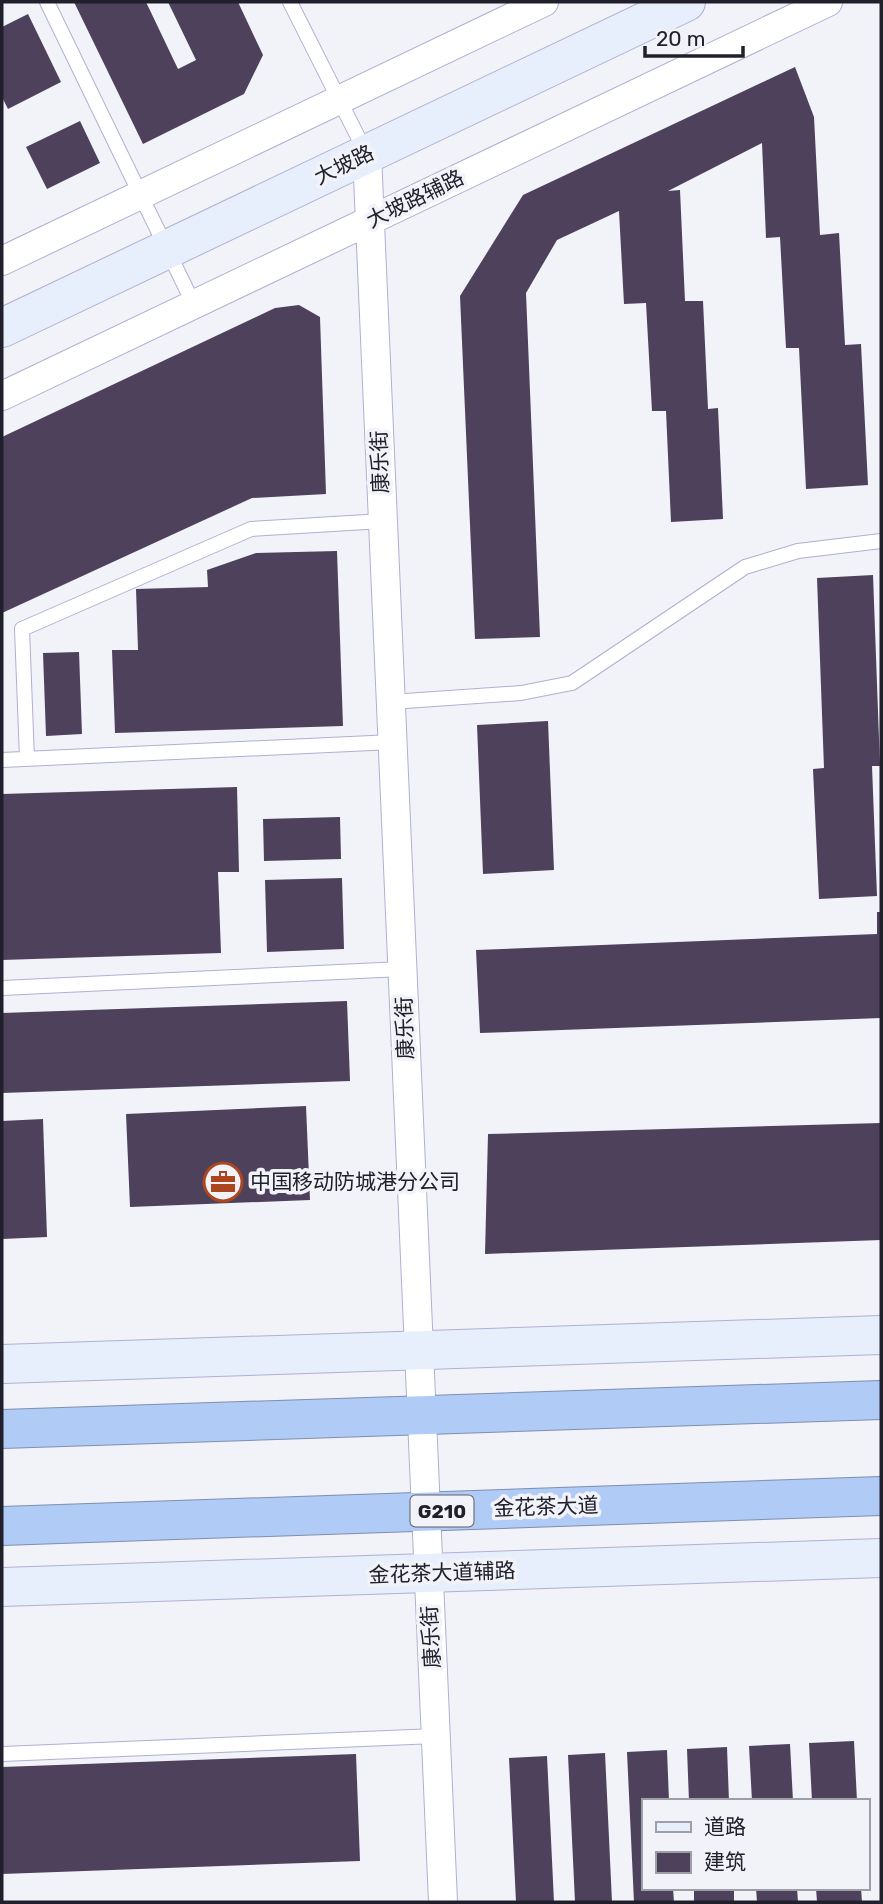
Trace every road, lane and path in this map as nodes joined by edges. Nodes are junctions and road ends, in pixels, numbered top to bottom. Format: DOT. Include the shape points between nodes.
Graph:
graph roads {
  1 [pos="47,2"];
  2 [pos="290,2"];
  3 [pos="544,2"];
  4 [pos="686,2"];
  5 [pos="828,2"];
  6 [pos="340,100"];
  7 [pos="367,154"];
  8 [pos="141,194"];
  9 [pos="370,220"];
  10 [pos="167,250"];
  11 [pos="2,261"];
  12 [pos="194,305"];
  13 [pos="2,328"];
  14 [pos="2,397"];
  15 [pos="383,521"];
  16 [pos="881,541"];
  17 [pos="391,702"];
  18 [pos="393,742"];
  19 [pos="27,759"];
  20 [pos="2,760"];
  21 [pos="402,969"];
  22 [pos="2,988"];
  23 [pos="881,1335"];
  24 [pos="419,1350"];
  25 [pos="2,1364"];
  26 [pos="881,1400"];
  27 [pos="422,1415"];
  28 [pos="2,1429"];
  29 [pos="881,1496"];
  30 [pos="426,1512"];
  31 [pos="2,1526"];
  32 [pos="881,1558"];
  33 [pos="428,1573"];
  34 [pos="2,1587"];
  35 [pos="436,1736"];
  36 [pos="2,1755"];
  37 [pos="443,1902"];
  1 -- 8 [label="lane"];
  2 -- 6 [label="lane"];
  3 -- 6 [label="street"];
  4 -- 7 [label="street, 大坡路"];
  5 -- 9 [label="street, 大坡路辅路"];
  6 -- 7 [label="lane"];
  6 -- 8 [label="street"];
  7 -- 9 [label="street, 康乐街"];
  7 -- 10 [label="street, 大坡路"];
  8 -- 10 [label="lane"];
  8 -- 11 [label="street"];
  9 -- 12 [label="street, 大坡路辅路"];
  9 -- 15 [label="street, 康乐街"];
  10 -- 12 [label="lane"];
  10 -- 13 [label="street, 大坡路"];
  12 -- 14 [label="street, 大坡路辅路"];
  15 -- 17 [label="street, 康乐街"];
  15 -- 19 [label="lane" via="251,529 23,629"];
  16 -- 17 [label="lane" via="798,551 745,567 572,683 520,693"];
  17 -- 18 [label="street, 康乐街"];
  18 -- 19 [label="lane"];
  18 -- 21 [label="street, 康乐街"];
  19 -- 20 [label="lane"];
  21 -- 22 [label="lane"];
  21 -- 24 [label="street, 康乐街"];
  23 -- 24 [label="street"];
  24 -- 25 [label="street"];
  24 -- 27 [label="street, 康乐街"];
  26 -- 27 [label="highway"];
  27 -- 28 [label="highway"];
  27 -- 30 [label="street, 康乐街"];
  29 -- 30 [label="highway, 金花茶大道 / G210"];
  30 -- 31 [label="highway, 金花茶大道 / G210"];
  30 -- 33 [label="street, 康乐街"];
  32 -- 33 [label="street, 金花茶大道辅路"];
  33 -- 34 [label="street, 金花茶大道辅路"];
  33 -- 35 [label="street, 康乐街"];
  35 -- 36 [label="lane"];
  35 -- 37 [label="street, 康乐街"];
}
